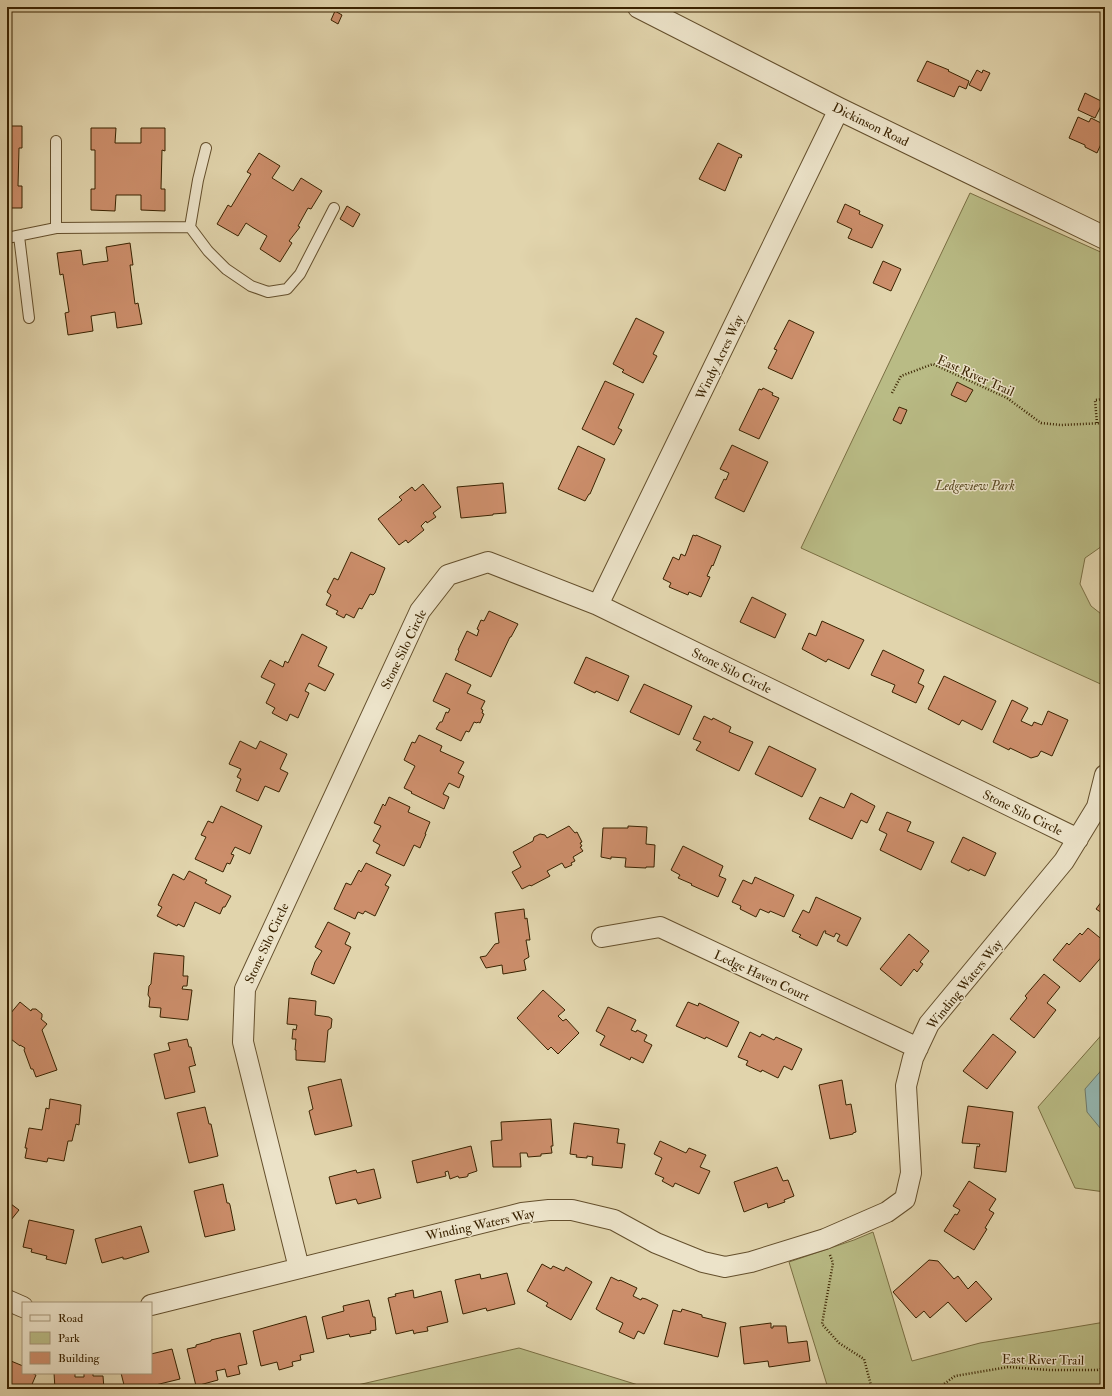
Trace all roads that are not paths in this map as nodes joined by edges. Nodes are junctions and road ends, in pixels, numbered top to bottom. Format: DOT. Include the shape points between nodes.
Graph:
graph roads {
  1 [pos="639,7"];
  2 [pos="839,109"];
  3 [pos="56,141"];
  4 [pos="206,148"];
  5 [pos="334,208"];
  6 [pos="190,227"];
  7 [pos="56,228"];
  8 [pos="19,236"];
  9 [pos="7,238"];
  10 [pos="1105,238"];
  11 [pos="29,318"];
  12 [pos="598,605"];
  13 [pos="1105,775"];
  14 [pos="1078,839"];
  15 [pos="602,937"];
  16 [pos="918,1048"];
  17 [pos="299,1268"];
  18 [pos="7,1300"];
  19 [pos="152,1305"];
  20 [pos="22,1307"];
  1 -- 2 [label="street, Dickinson Road"];
  2 -- 10 [label="street, Dickinson Road"];
  2 -- 12 [label="street, Windy Acres Way"];
  3 -- 7 [label="lane"];
  4 -- 6 [label="lane" via="196,186"];
  5 -- 6 [label="lane" via="300,274 287,288 268,292 251,286 226,269"];
  6 -- 7 [label="lane"];
  7 -- 8 [label="lane"];
  8 -- 9 [label="lane"];
  8 -- 11 [label="lane"];
  12 -- 14 [label="street, Stone Silo Circle"];
  12 -- 17 [label="street, Stone Silo Circle" via="488,562 448,575 420,611 245,989 243,1042"];
  13 -- 14 [label="street, Winding Waters Way" via="1097,807"];
  14 -- 16 [label="street, Winding Waters Way" via="1064,861 929,1024"];
  15 -- 16 [label="street, Ledge Haven Court" via="660,927"];
  16 -- 17 [label="street, Winding Waters Way" via="912,1058 906,1086 911,1173 905,1199 887,1212 825,1239 751,1262 725,1267 703,1262 656,1243 614,1220 572,1210 549,1210 522,1213"];
  17 -- 19 [label="street, Winding Waters Way"];
  18 -- 20 [label="street"];
}
